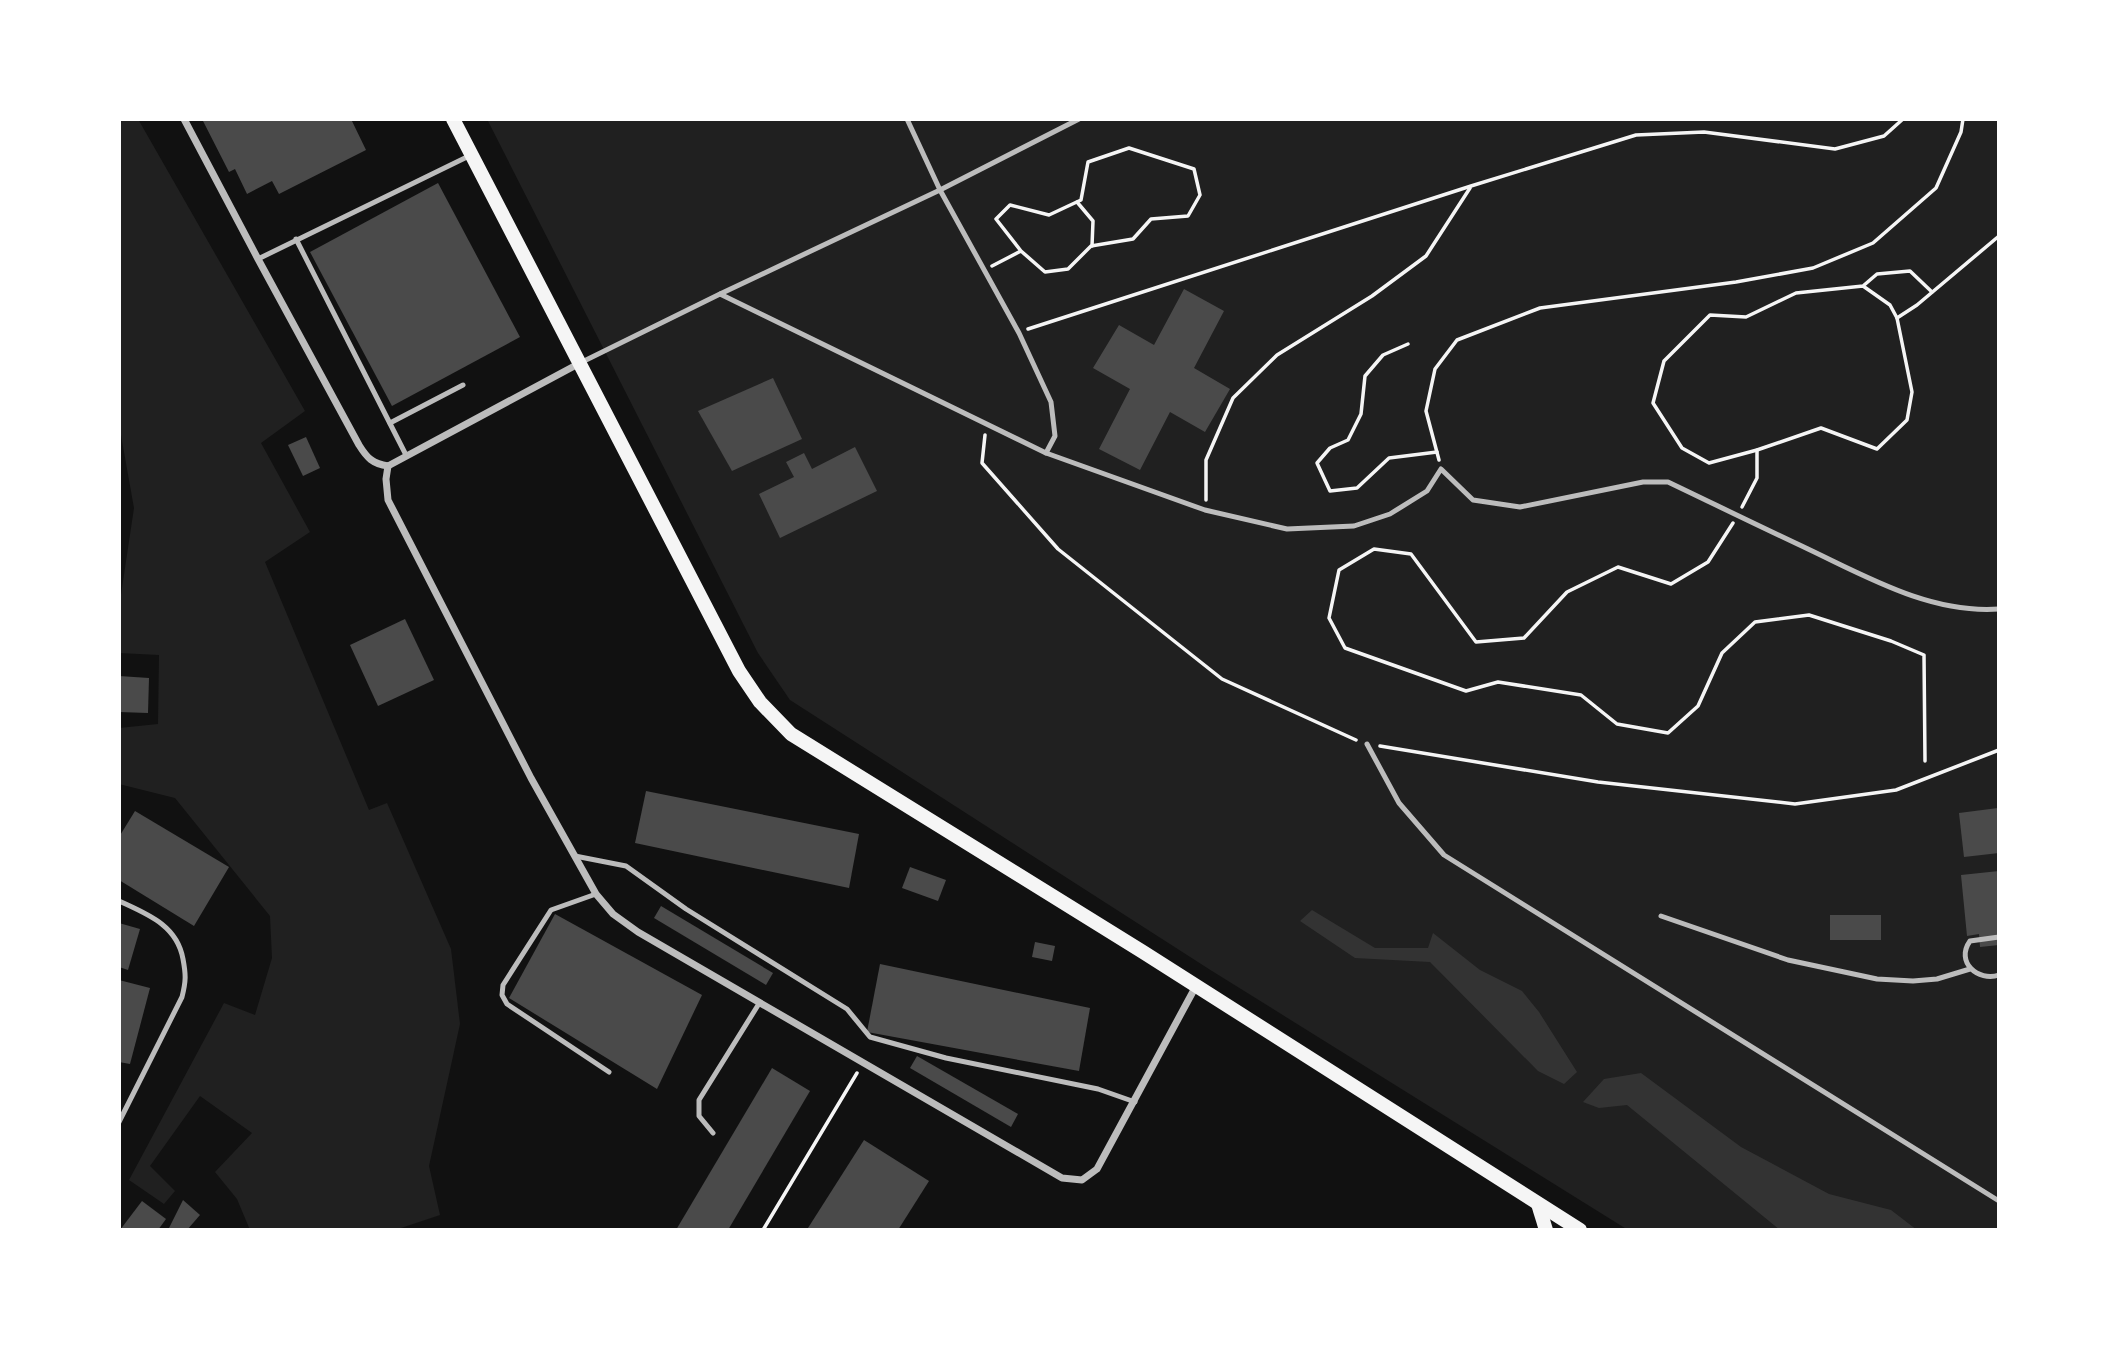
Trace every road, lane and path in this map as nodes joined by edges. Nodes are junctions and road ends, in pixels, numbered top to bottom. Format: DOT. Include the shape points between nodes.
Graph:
graph roads {
  1 [pos="184,119"];
  2 [pos="453,119"];
  3 [pos="907,119"];
  4 [pos="1079,119"];
  5 [pos="1903,119"];
  6 [pos="1963,119"];
  7 [pos="472,155"];
  8 [pos="1471,186"];
  9 [pos="940,190"];
  10 [pos="1077,202"];
  11 [pos="1999,236"];
  12 [pos="296,239"];
  13 [pos="1093,246"];
  14 [pos="1021,251"];
  15 [pos="258,260"];
  16 [pos="984,270"];
  17 [pos="1863,286"];
  18 [pos="1932,292"];
  19 [pos="720,294"];
  20 [pos="1897,318"];
  21 [pos="1019,332"];
  22 [pos="1408,344"];
  23 [pos="580,363"];
  24 [pos="463,385"];
  25 [pos="390,422"];
  26 [pos="986,424"];
  27 [pos="1758,450"];
  28 [pos="1437,452"];
  29 [pos="1046,453"];
  30 [pos="406,455"];
  31 [pos="388,466"];
  32 [pos="1441,469"];
  33 [pos="1205,510"];
  34 [pos="1737,515"];
  35 [pos="1999,609"];
  36 [pos="1367,744"];
  37 [pos="1999,750"];
  38 [pos="1925,761"];
  39 [pos="575,856"];
  40 [pos="596,894"];
  41 [pos="119,901"];
  42 [pos="1661,916"];
  43 [pos="1999,937"];
  44 [pos="1969,969"];
  45 [pos="1999,975"];
  46 [pos="1196,986"];
  47 [pos="760,1002"];
  48 [pos="863,1062"];
  49 [pos="609,1072"];
  50 [pos="1135,1102"];
  51 [pos="119,1122"];
  52 [pos="713,1133"];
  53 [pos="1999,1201"];
  54 [pos="1538,1204"];
  55 [pos="762,1230"];
  56 [pos="1546,1230"];
  57 [pos="1580,1230"];
  1 -- 15 [label="street"];
  2 -- 7 [label="main road"];
  3 -- 9 [label="lane"];
  4 -- 9 [label="lane"];
  5 -- 8 [label="path" via="1884,136 1835,149 1704,132 1636,135"];
  6 -- 28 [label="path" via="1936,188 1873,243 1813,268 1540,308 1457,340 1434,369 1426,411"];
  7 -- 12 [label="lane"];
  7 -- 23 [label="main road"];
  8 -- 21 [label="path"];
  8 -- 33 [label="path" via="1426,256 1277,355 1233,398 1206,460"];
  9 -- 16 [label="lane"];
  9 -- 19 [label="lane"];
  10 -- 13 [label="path" via="1093,221"];
  10 -- 13 [label="path" via="1088,162 1129,148 1194,169 1200,195 1188,216 1151,219 1133,239"];
  10 -- 14 [label="path" via="1049,215 1010,205 996,219"];
  11 -- 18 [label="path"];
  12 -- 15 [label="lane"];
  12 -- 25 [label="lane"];
  13 -- 14 [label="path" via="1069,269 1045,272"];
  14 -- 16 [label="path"];
  15 -- 31 [label="street" via="366,456"];
  16 -- 21 [label="lane"];
  17 -- 18 [label="path" via="1878,274 1910,271"];
  17 -- 20 [label="path" via="1890,305"];
  17 -- 27 [label="path" via="1796,293 1746,317 1710,316 1664,361 1653,403 1682,447 1710,463"];
  18 -- 20 [label="path"];
  19 -- 23 [label="lane"];
  19 -- 26 [label="lane"];
  20 -- 27 [label="path" via="1912,393 1907,420 1877,449 1821,428"];
  21 -- 29 [label="lane" via="1051,402 1055,436"];
  22 -- 28 [label="path" via="1383,355 1365,376 1361,414 1348,440 1330,448 1317,463 1330,491 1357,488 1389,458"];
  23 -- 30 [label="street"];
  23 -- 46 [label="main road" via="738,671 783,726"];
  24 -- 25 [label="lane"];
  25 -- 30 [label="lane"];
  26 -- 29 [label="lane"];
  26 -- 36 [label="path" via="982,463 1058,549 1222,680"];
  27 -- 34 [label="path" via="1757,478"];
  28 -- 32 [label="path"];
  29 -- 33 [label="lane"];
  30 -- 31 [label="street"];
  31 -- 39 [label="street" via="388,500"];
  32 -- 33 [label="lane" via="1427,491 1390,514 1354,526 1287,528"];
  32 -- 34 [label="lane" via="1473,500 1520,507 1643,482 1668,482"];
  34 -- 35 [label="lane" via="1922,600 1980,611"];
  34 -- 38 [label="path" via="1708,562 1671,584 1618,568 1567,592 1524,638 1476,642 1411,554 1374,549 1339,570 1329,618 1345,648 1466,691 1498,682 1581,695 1617,724 1668,733 1699,706 1722,653 1755,622 1809,615 1924,655"];
  36 -- 37 [label="path" via="1598,782 1795,804 1896,790"];
  36 -- 53 [label="lane" via="1399,803 1444,855"];
  39 -- 40 [label="street"];
  39 -- 50 [label="lane" via="626,866 686,909 847,1009 870,1037 946,1058 1098,1089"];
  40 -- 47 [label="street" via="638,932"];
  40 -- 49 [label="lane" via="551,910 503,985 502,995 507,1003"];
  41 -- 51 [label="lane" via="170,930 181,948 187,980"];
  42 -- 44 [label="lane" via="1788,960 1877,979 1937,979"];
  43 -- 44 [label="lane" via="1970,941 1965,954"];
  44 -- 45 [label="lane" via="1984,977"];
  46 -- 50 [label="street"];
  46 -- 54 [label="main road"];
  47 -- 48 [label="street"];
  47 -- 52 [label="lane" via="699,1100 699,1116"];
  48 -- 50 [label="street" via="1062,1178 1082,1180 1097,1169"];
  48 -- 55 [label="path"];
  54 -- 56 [label="main road"];
  54 -- 57 [label="main road"];
}
